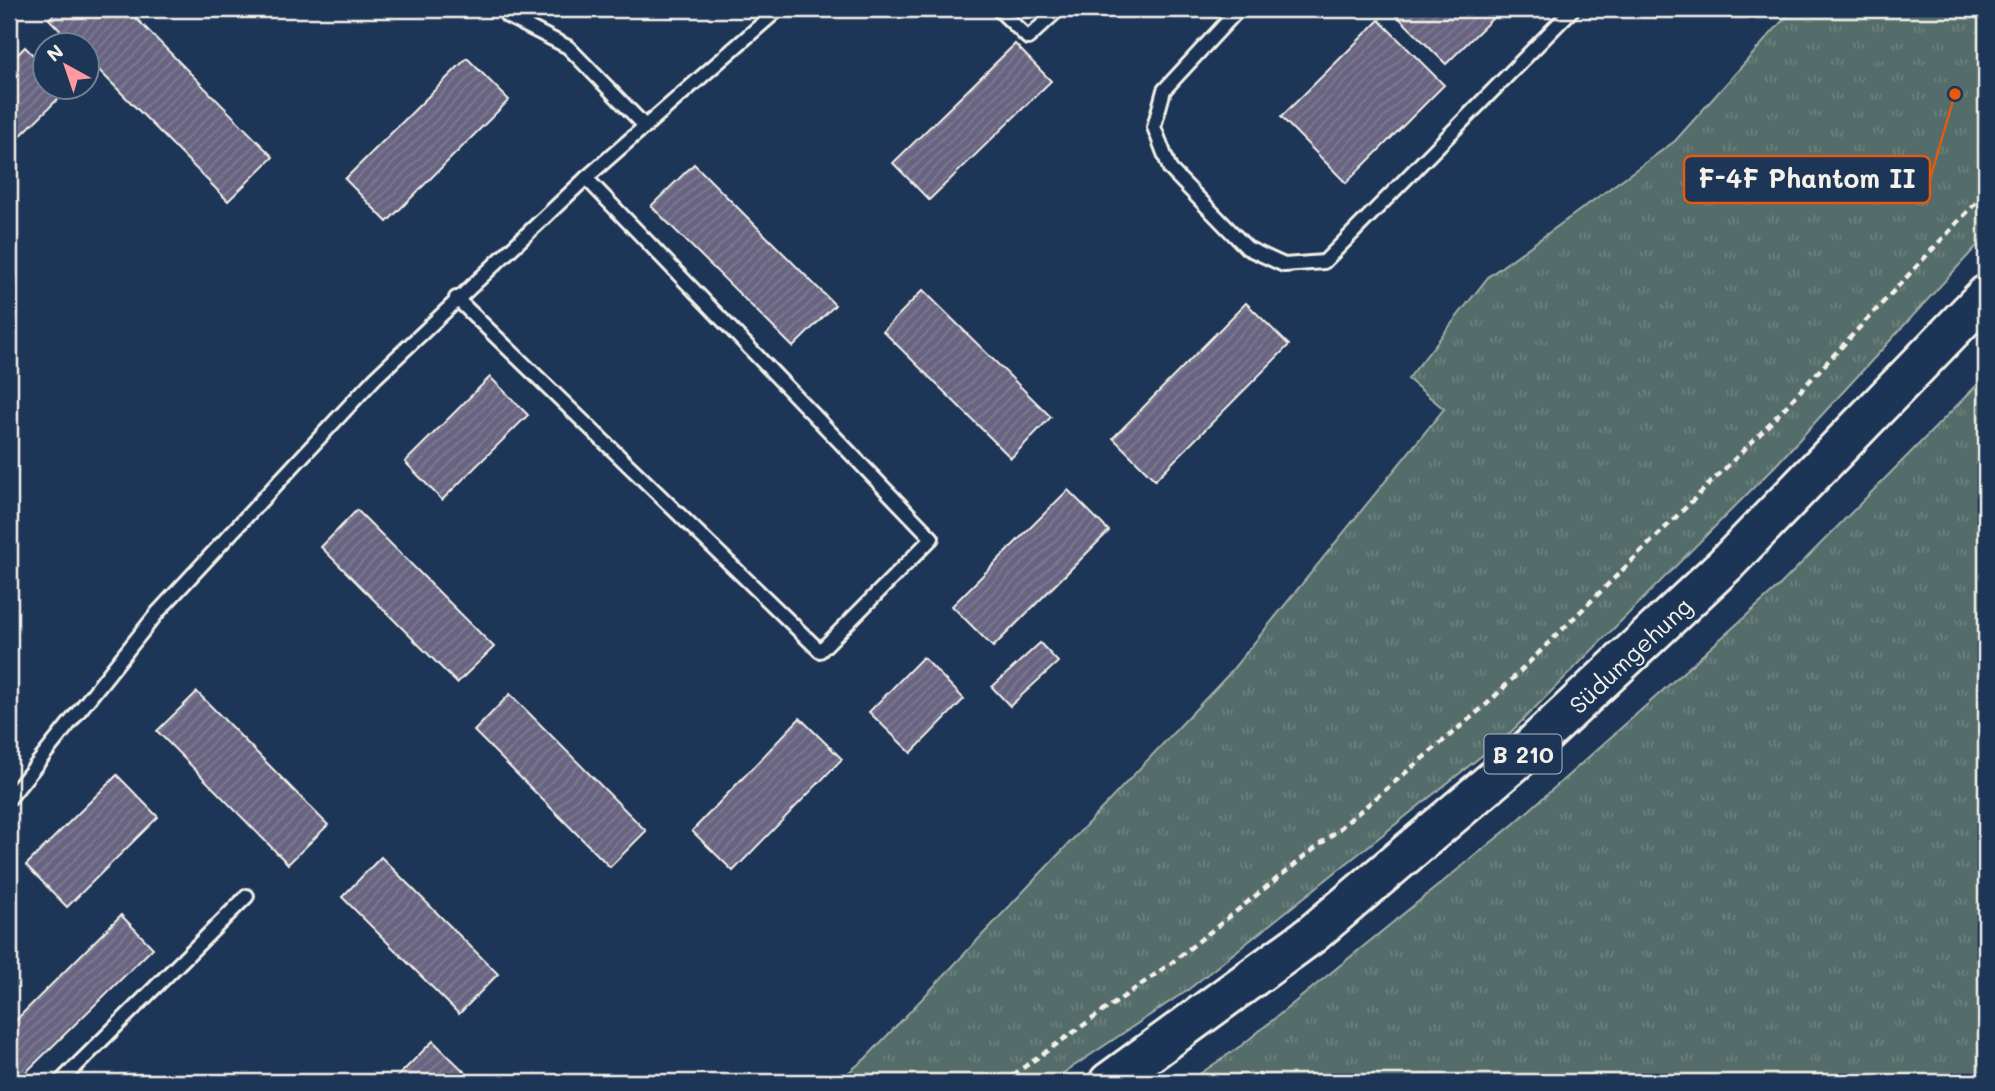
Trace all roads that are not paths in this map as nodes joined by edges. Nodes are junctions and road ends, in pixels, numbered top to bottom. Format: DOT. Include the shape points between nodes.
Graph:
graph roads {
  1 [pos="779,9"];
  2 [pos="998,9"];
  3 [pos="1059,9"];
  4 [pos="1239,9"];
  5 [pos="1573,9"];
  6 [pos="507,16"];
  7 [pos="646,127"];
  8 [pos="586,178"];
  9 [pos="1986,295"];
  10 [pos="456,299"];
  11 [pos="9,799"];
  12 [pos="247,896"];
  13 [pos="61,1082"];
  14 [pos="1109,1082"];
  1 -- 7 [label="lane"];
  2 -- 3 [label="lane" via="1028,38"];
  4 -- 5 [label="lane" via="1164,90 1154,127 1170,169 1247,248 1283,265 1324,262"];
  6 -- 7 [label="lane" via="568,47"];
  7 -- 8 [label="lane"];
  8 -- 10 [label="lane"];
  8 -- 10 [label="lane" via="932,538 820,651"];
  9 -- 14 [label="main road, Südumgehung / B 210" via="1726,564 1518,759 1311,935"];
  10 -- 11 [label="lane" via="307,448 158,612"];
  12 -- 13 [label="lane"];
}
